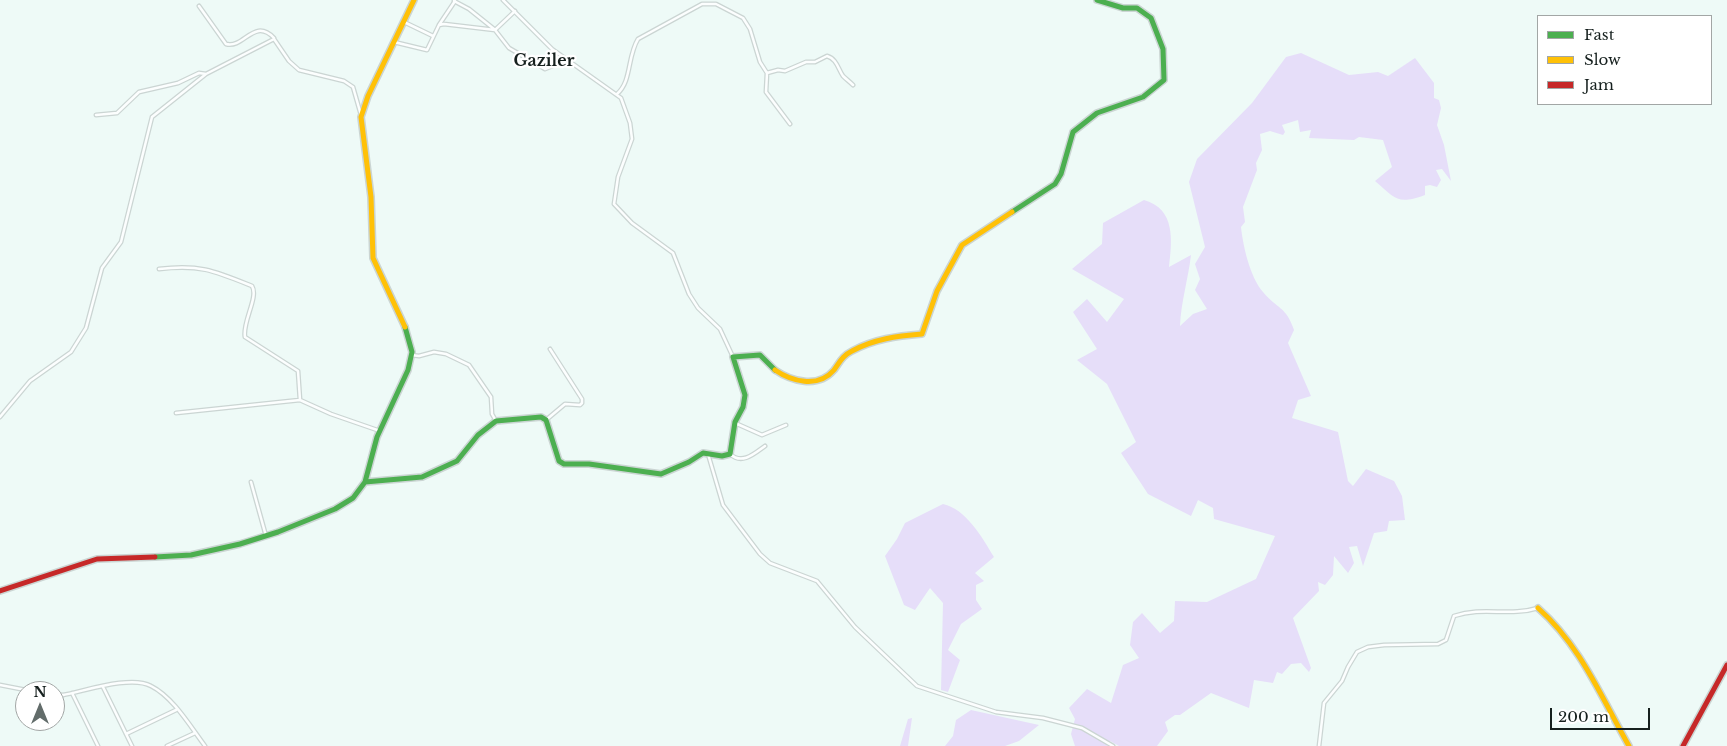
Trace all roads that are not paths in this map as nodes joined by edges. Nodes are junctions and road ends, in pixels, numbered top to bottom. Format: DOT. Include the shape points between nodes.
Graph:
graph roads {
  1 [pos="414,0"];
  2 [pos="503,0"];
  3 [pos="1097,0"];
  4 [pos="455,1"];
  5 [pos="200,6"];
  6 [pos="515,11"];
  7 [pos="404,22"];
  8 [pos="440,25"];
  9 [pos="495,30"];
  10 [pos="433,36"];
  11 [pos="274,39"];
  12 [pos="394,42"];
  13 [pos="552,49"];
  14 [pos="767,73"];
  15 [pos="206,74"];
  16 [pos="853,85"];
  17 [pos="617,94"];
  18 [pos="96,115"];
  19 [pos="362,117"];
  20 [pos="790,124"];
  21 [pos="160,269"];
  22 [pos="550,349"];
  23 [pos="411,355"];
  24 [pos="733,357"];
  25 [pos="300,400"];
  26 [pos="176,413"];
  27 [pos="0,417"];
  28 [pos="546,420"];
  29 [pos="496,422"];
  30 [pos="735,422"];
  31 [pos="786,425"];
  32 [pos="380,432"];
  33 [pos="765,446"];
  34 [pos="708,454"];
  35 [pos="730,454"];
  36 [pos="251,482"];
  37 [pos="365,482"];
  38 [pos="266,536"];
  39 [pos="0,591"];
  40 [pos="1538,608"];
  41 [pos="1727,665"];
  42 [pos="0,685"];
  43 [pos="103,687"];
  44 [pos="15,688"];
  45 [pos="65,693"];
  46 [pos="72,693"];
  47 [pos="176,710"];
  48 [pos="195,733"];
  49 [pos="126,734"];
  50 [pos="98,746"];
  51 [pos="132,746"];
  52 [pos="168,746"];
  53 [pos="205,746"];
  54 [pos="1113,746"];
  55 [pos="1319,746"];
  56 [pos="1629,746"];
  57 [pos="1682,746"];
  1 -- 7 [label="street"];
  2 -- 6 [label="street"];
  3 -- 24 [label="street" via="1123,8 1137,8 1151,18 1163,49 1164,80 1143,97 1097,113 1073,132 1055,184 962,246 937,291 922,334 881,339 861,346 841,357 834,370 823,378 808,382 796,382 765,363 760,355"];
  4 -- 8 [label="street"];
  4 -- 9 [label="street"];
  5 -- 11 [label="street" via="227,45 258,31 267,32"];
  6 -- 9 [label="street"];
  6 -- 13 [label="street"];
  7 -- 10 [label="street"];
  7 -- 12 [label="street"];
  8 -- 9 [label="street"];
  8 -- 10 [label="street"];
  9 -- 13 [label="street" via="509,48 540,68 555,66 558,60"];
  10 -- 12 [label="street" via="427,50"];
  11 -- 15 [label="street"];
  11 -- 19 [label="street" via="299,70 344,81 353,87"];
  12 -- 19 [label="street" via="368,96"];
  13 -- 17 [label="street"];
  14 -- 16 [label="street" via="785,71 827,56"];
  14 -- 17 [label="street" via="743,18 716,4 702,4 638,40 632,50 626,80"];
  14 -- 20 [label="street" via="766,92"];
  15 -- 18 [label="street" via="199,73 178,83 142,90 117,113"];
  15 -- 27 [label="street" via="152,117 121,242 102,268 86,328 70,352 30,381"];
  17 -- 24 [label="street" via="630,123 632,139 618,177 614,204 632,223 673,253 689,294 698,308 720,329"];
  19 -- 23 [label="street" via="372,198 373,258 408,334"];
  21 -- 25 [label="street" via="202,267 252,286 254,291 245,337 298,371"];
  22 -- 28 [label="street" via="582,399 582,404 565,404"];
  23 -- 29 [label="street" via="446,354 469,366 491,397"];
  23 -- 32 [label="street" via="408,370"];
  24 -- 30 [label="street" via="745,395"];
  25 -- 26 [label="street"];
  25 -- 32 [label="street"];
  28 -- 29 [label="street"];
  28 -- 34 [label="street" via="558,461 564,464 589,464 661,474 703,453"];
  29 -- 37 [label="street" via="478,435 457,460 422,477"];
  30 -- 31 [label="street" via="762,435"];
  30 -- 35 [label="street"];
  32 -- 37 [label="street"];
  33 -- 35 [label="street" via="750,457 740,459"];
  34 -- 35 [label="street"];
  34 -- 54 [label="street" via="723,505 760,554 770,563 817,581 855,627 917,686 996,712 1043,718 1082,728"];
  36 -- 38 [label="street"];
  37 -- 38 [label="street" via="353,498 336,509"];
  38 -- 39 [label="street" via="191,555 97,559"];
  40 -- 55 [label="street" via="1522,613 1467,612 1454,616 1446,640 1438,644 1384,645 1357,652 1342,681 1324,703"];
  40 -- 56 [label="street" via="1557,623 1586,662"];
  41 -- 57 [label="street"];
  42 -- 44 [label="street"];
  43 -- 46 [label="street"];
  43 -- 47 [label="street" via="149,684 163,694"];
  43 -- 49 [label="street"];
  45 -- 46 [label="street"];
  46 -- 50 [label="street"];
  47 -- 48 [label="street"];
  47 -- 49 [label="street"];
  48 -- 52 [label="street"];
  48 -- 53 [label="street"];
  49 -- 51 [label="street"];
}
